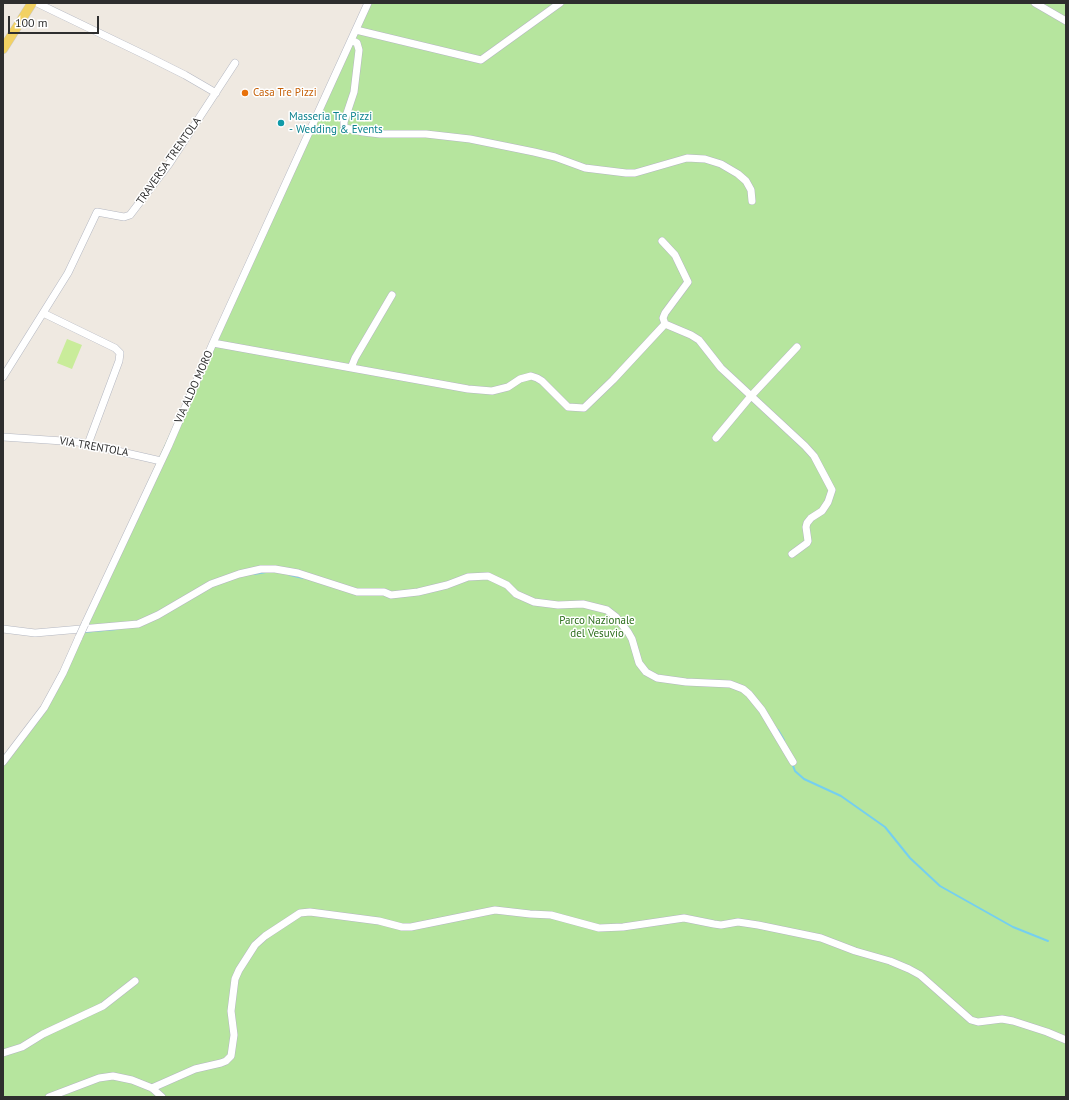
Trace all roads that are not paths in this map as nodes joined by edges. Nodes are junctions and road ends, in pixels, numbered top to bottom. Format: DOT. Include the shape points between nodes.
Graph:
graph roads {
  1 [pos="32,3"];
  2 [pos="37,3"];
  3 [pos="368,3"];
  4 [pos="560,3"];
  5 [pos="1034,3"];
  6 [pos="1066,21"];
  7 [pos="356,30"];
  8 [pos="351,40"];
  9 [pos="3,49"];
  10 [pos="235,63"];
  11 [pos="216,93"];
  12 [pos="752,201"];
  13 [pos="662,241"];
  14 [pos="392,295"];
  15 [pos="43,312"];
  16 [pos="665,324"];
  17 [pos="213,342"];
  18 [pos="797,347"];
  19 [pos="351,368"];
  20 [pos="3,377"];
  21 [pos="751,396"];
  22 [pos="3,437"];
  23 [pos="716,438"];
  24 [pos="88,444"];
  25 [pos="161,461"];
  26 [pos="792,554"];
  27 [pos="3,629"];
  28 [pos="3,762"];
  29 [pos="793,762"];
  30 [pos="135,981"];
  31 [pos="1066,1040"];
  32 [pos="3,1053"];
  33 [pos="152,1088"];
  34 [pos="51,1097"];
  35 [pos="162,1097"];
  1 -- 9 [label="main road"];
  2 -- 11 [label="street" via="185,75"];
  3 -- 7 [label="street, VIA ALDO MORO"];
  4 -- 7 [label="street" via="481,60"];
  5 -- 6 [label="street"];
  7 -- 8 [label="street, VIA ALDO MORO"];
  8 -- 12 [label="street" via="357,43 359,50 354,92 344,122 345,128 374,133 426,134 470,139 541,153 585,168 626,173 688,158 705,159 721,164 746,181 751,190"];
  8 -- 17 [label="street, VIA ALDO MORO"];
  10 -- 11 [label="street, TRAVERSA TRENTOLA"];
  11 -- 15 [label="street, TRAVERSA TRENTOLA" via="169,164 130,215 124,217 97,212 68,273"];
  13 -- 16 [label="street" via="675,255 688,282 665,313"];
  14 -- 19 [label="street"];
  15 -- 20 [label="street, TRAVERSA TRENTOLA"];
  15 -- 24 [label="street" via="115,348 120,353"];
  16 -- 19 [label="street" via="584,408 568,406 542,381 531,376 520,379 508,387 492,391"];
  16 -- 21 [label="street" via="699,340 721,368"];
  17 -- 19 [label="street"];
  17 -- 25 [label="street, VIA ALDO MORO"];
  18 -- 21 [label="street"];
  21 -- 23 [label="street"];
  21 -- 26 [label="street" via="814,456 832,490 822,511 807,523 807,543"];
  22 -- 24 [label="street, VIA TRENTOLA"];
  24 -- 25 [label="street, VIA TRENTOLA"];
  25 -- 28 [label="street, VIA ALDO MORO, bridge" via="63,673 44,708"];
  27 -- 29 [label="street" via="35,633 138,624 211,584 261,569 298,573 357,592 384,592 391,595 418,592 468,578 488,576 534,602 558,605 583,604 607,610 628,632 639,663 646,672 657,678 730,684 743,689 762,710"];
  30 -- 32 [label="street" via="103,1006 42,1034 22,1048"];
  31 -- 33 [label="street" via="1013,1021 971,1020 920,975 909,969 855,952 825,939 758,925 738,922 721,925 684,918 599,928 551,915 495,910 402,927 379,921 310,912 300,913 265,936 255,945 239,970 235,979 231,1011 234,1035 231,1056 226,1061 175,1077"];
  33 -- 34 [label="street" via="113,1076 98,1078"];
  33 -- 35 [label="street"];
}
